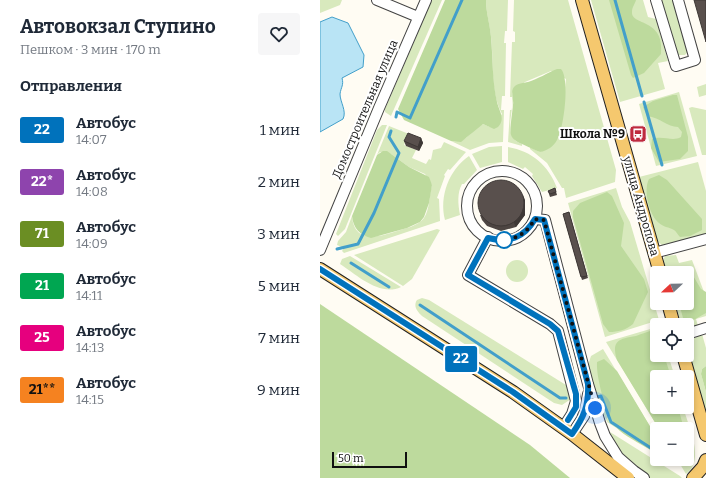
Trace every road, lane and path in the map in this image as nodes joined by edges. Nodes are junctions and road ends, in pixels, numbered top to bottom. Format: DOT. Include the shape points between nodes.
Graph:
graph roads {
  1 [pos="377,0"];
  2 [pos="426,0"];
  3 [pos="582,0"];
  4 [pos="656,0"];
  5 [pos="678,0"];
  6 [pos="418,17"];
  7 [pos="535,219"];
  8 [pos="488,238"];
  9 [pos="706,240"];
  10 [pos="320,250"];
  11 [pos="654,253"];
  12 [pos="658,266"];
  13 [pos="320,269"];
  14 [pos="706,328"];
  15 [pos="694,332"];
  16 [pos="685,362"];
  17 [pos="588,384"];
  18 [pos="567,431"];
  19 [pos="706,435"];
  20 [pos="706,460"];
  21 [pos="628,478"];
  22 [pos="644,478"];
  23 [pos="693,478"];
  1 -- 6 [label="street"];
  2 -- 6 [label="street, Домостроительная улица"];
  3 -- 11 [label="main road, улица Андропова"];
  4 -- 5 [label="street" via="676,66 695,60"];
  6 -- 10 [label="street, Домостроительная улица"];
  7 -- 8 [label="street" via="529,228 515,238"];
  7 -- 8 [label="street" via="536,196 524,178 504,171 485,175 471,191 468,211 471,222"];
  7 -- 17 [label="street" via="544,220"];
  8 -- 18 [label="street" via="468,275 558,331 576,400"];
  9 -- 11 [label="street"];
  11 -- 12 [label="main road, улица Андропова"];
  13 -- 18 [label="main road" via="513,392"];
  14 -- 15 [label="street"];
  16 -- 19 [label="main road"];
  17 -- 18 [label="street" via="589,399 584,416"];
  17 -- 22 [label="street" via="600,423 611,446 626,465"];
  18 -- 21 [label="main road"];
  20 -- 23 [label="main road"];
}
